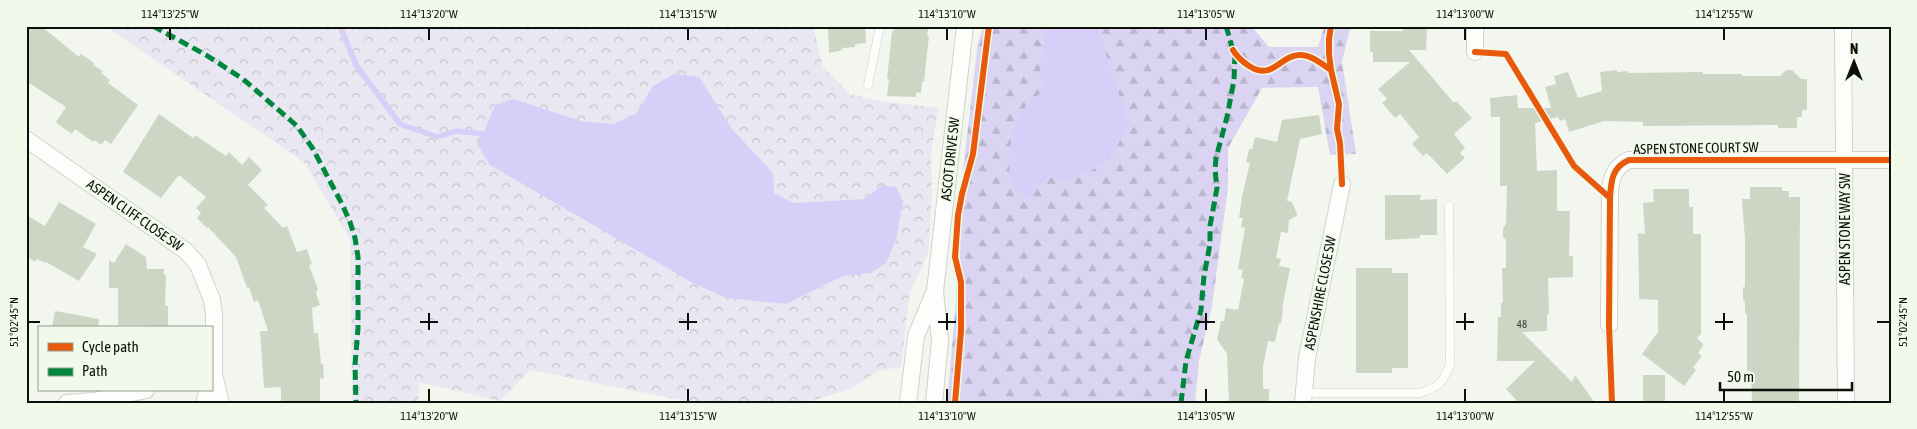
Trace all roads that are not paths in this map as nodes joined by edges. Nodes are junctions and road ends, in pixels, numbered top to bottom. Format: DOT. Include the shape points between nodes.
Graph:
graph roads {
  1 [pos="880,26"];
  2 [pos="965,26"];
  3 [pos="1475,26"];
  4 [pos="1843,26"];
  5 [pos="1475,52"];
  6 [pos="868,85"];
  7 [pos="26,138"];
  8 [pos="1845,159"];
  9 [pos="1891,160"];
  10 [pos="1342,184"];
  11 [pos="1449,206"];
  12 [pos="935,291"];
  13 [pos="1608,325"];
  14 [pos="212,377"];
  15 [pos="137,392"];
  16 [pos="1303,398"];
  17 [pos="67,403"];
  18 [pos="221,403"];
  19 [pos="908,403"];
  20 [pos="934,403"];
  21 [pos="1846,403"];
  1 -- 6 [label="lane"];
  2 -- 12 [label="street, ASCOT DRIVE SW"];
  3 -- 5 [label="street"];
  4 -- 8 [label="street, ASPEN STONE WAY SW"];
  7 -- 14 [label="street, ASPEN CLIFF CLOSE SW" via="186,251 198,265 212,300 214,315"];
  8 -- 9 [label="street"];
  8 -- 13 [label="street, ASPEN STONE COURT SW" via="1629,160 1622,163 1615,170 1610,189"];
  8 -- 21 [label="street, ASPEN STONE WAY SW"];
  10 -- 16 [label="street, ASPENSHIRE CLOSE SW" via="1307,358"];
  11 -- 16 [label="lane" via="1450,365 1444,380 1435,388 1420,393"];
  12 -- 19 [label="street, ASCOT DRIVE SW" via="916,336"];
  12 -- 20 [label="street, ASCOT DRIVE SW" via="940,341"];
  14 -- 18 [label="street, ASPEN CLIFF CLOSE SW"];
  15 -- 17 [label="street"];
}
